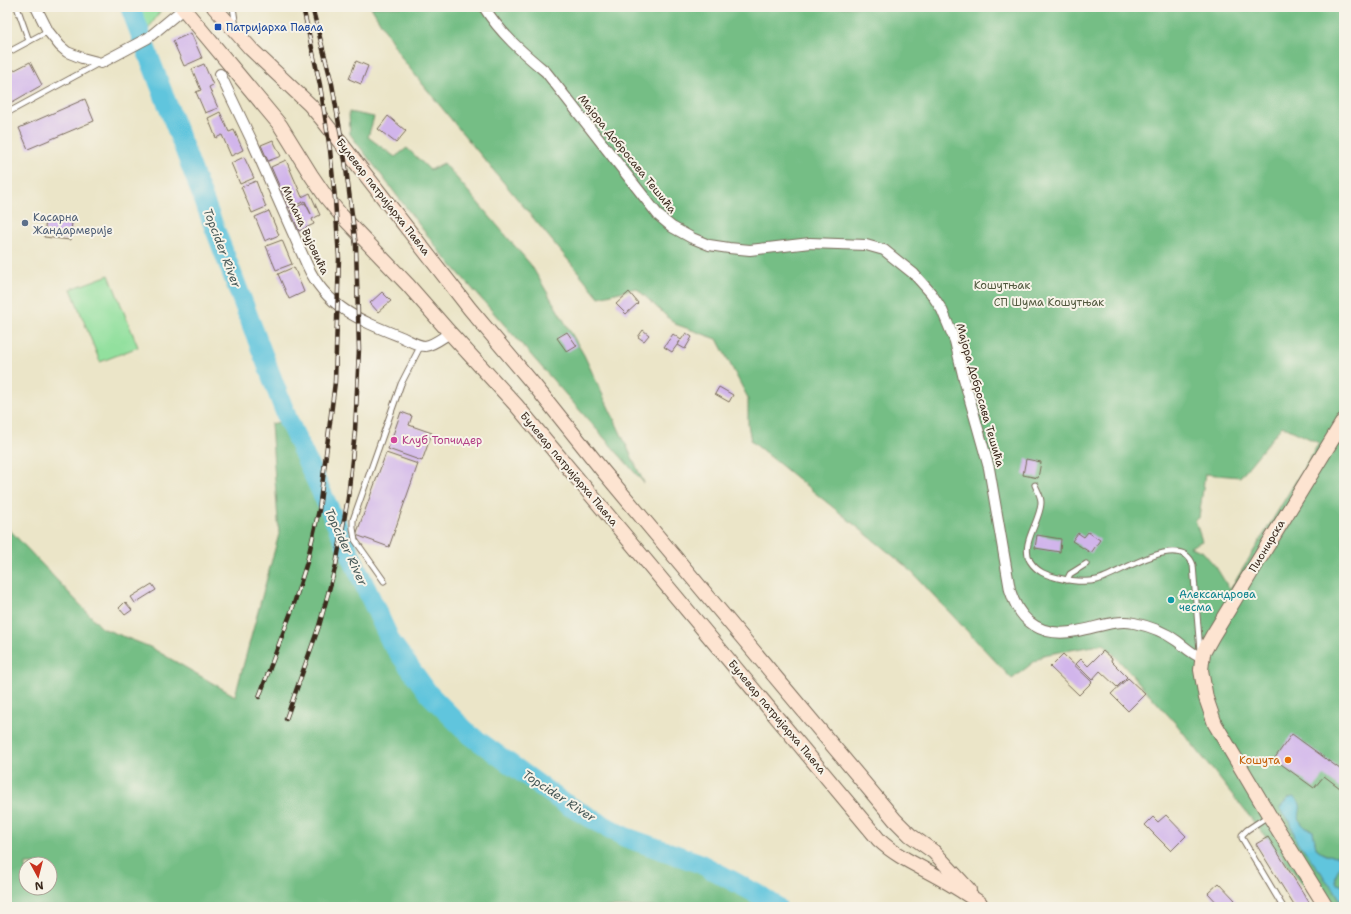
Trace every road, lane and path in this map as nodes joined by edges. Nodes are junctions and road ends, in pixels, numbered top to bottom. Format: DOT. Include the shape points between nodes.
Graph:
graph roads {
  1 [pos="17,7"];
  2 [pos="36,7"];
  3 [pos="214,7"];
  4 [pos="233,7"];
  5 [pos="484,7"];
  6 [pos="183,8"];
  7 [pos="48,31"];
  8 [pos="237,34"];
  9 [pos="30,40"];
  10 [pos="7,53"];
  11 [pos="101,62"];
  12 [pos="220,74"];
  13 [pos="7,113"];
  14 [pos="450,333"];
  15 [pos="421,345"];
  16 [pos="1344,420"];
  17 [pos="1035,485"];
  18 [pos="1086,564"];
  19 [pos="1067,580"];
  20 [pos="384,581"];
  21 [pos="1202,658"];
  22 [pos="1268,815"];
  23 [pos="982,905"];
  24 [pos="1283,907"];
  25 [pos="1326,907"];
  1 -- 9 [label="lane"];
  2 -- 7 [label="street"];
  3 -- 8 [label="main road, Булевар патријарха Павла"];
  4 -- 8 [label="lane"];
  5 -- 21 [label="street, Мајора Добросава Тешића" via="511,42 546,72 659,216 672,228 709,245 750,250 810,243 866,245 884,250 914,274 942,310 955,341 989,468 1010,590 1021,614 1031,624 1051,632 1076,632 1121,622 1139,624 1164,633"];
  6 -- 11 [label="street" via="148,38"];
  6 -- 14 [label="main road, Булевар патријарха Павла" via="280,125 335,208"];
  7 -- 9 [label="lane"];
  7 -- 11 [label="street" via="68,52"];
  8 -- 23 [label="main road, Булевар патријарха Павла" via="322,119 470,309 603,472 894,820 934,852"];
  9 -- 10 [label="lane"];
  11 -- 13 [label="lane"];
  12 -- 15 [label="street, Милана Вујовића" via="319,287 350,313"];
  14 -- 15 [label="street" via="430,344"];
  14 -- 23 [label="main road, Булевар патријарха Павла" via="516,405 879,840 907,861 946,881"];
  15 -- 20 [label="lane" via="401,384 353,520 355,540"];
  16 -- 21 [label="main road, Пионирска" via="1212,635"];
  17 -- 19 [label="lane" via="1041,506 1028,546 1029,560 1040,572"];
  18 -- 19 [label="lane" via="1070,574"];
  19 -- 21 [label="lane" via="1098,580 1167,551 1185,555 1193,565 1198,612 1198,644"];
  21 -- 22 [label="main road, Пионирска" via="1203,687 1209,710"];
  22 -- 24 [label="lane" via="1247,830 1242,838"];
  22 -- 25 [label="main road, Пионирска"];
}
